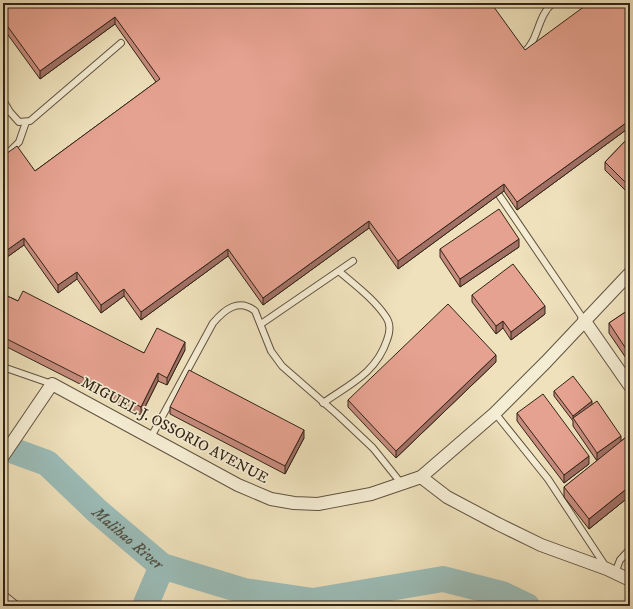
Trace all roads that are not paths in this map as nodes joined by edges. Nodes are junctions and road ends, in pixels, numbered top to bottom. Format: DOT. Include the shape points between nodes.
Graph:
graph roads {
  1 [pos="553,3"];
  2 [pos="121,43"];
  3 [pos="522,54"];
  4 [pos="3,100"];
  5 [pos="26,122"];
  6 [pos="3,158"];
  7 [pos="498,195"];
  8 [pos="353,261"];
  9 [pos="340,272"];
  10 [pos="630,273"];
  11 [pos="584,320"];
  12 [pos="261,324"];
  13 [pos="3,367"];
  14 [pos="52,384"];
  15 [pos="630,386"];
  16 [pos="323,403"];
  17 [pos="494,413"];
  18 [pos="151,437"];
  19 [pos="3,456"];
  20 [pos="421,477"];
  21 [pos="401,483"];
  22 [pos="630,549"];
  23 [pos="611,571"];
  24 [pos="630,580"];
  25 [pos="3,598"];
  26 [pos="13,606"];
  1 -- 3 [label="lane" via="541,19 529,47"];
  2 -- 5 [label="lane" via="38,116"];
  4 -- 5 [label="lane" via="19,122"];
  5 -- 6 [label="lane" via="19,142"];
  7 -- 11 [label="lane"];
  8 -- 9 [label="lane"];
  9 -- 12 [label="lane"];
  9 -- 16 [label="lane" via="372,300 390,327 382,355 367,373"];
  10 -- 11 [label="street, MIGUEL J. OSSORIO AVENUE"];
  11 -- 15 [label="street"];
  11 -- 17 [label="street, MIGUEL J. OSSORIO AVENUE"];
  12 -- 16 [label="lane" via="271,351 282,366"];
  12 -- 18 [label="lane" via="255,311 241,304 232,306 222,313 193,359"];
  13 -- 14 [label="lane"];
  14 -- 18 [label="street, MIGUEL J. OSSORIO AVENUE"];
  14 -- 19 [label="street"];
  16 -- 21 [label="lane" via="373,448"];
  17 -- 20 [label="street, MIGUEL J. OSSORIO AVENUE"];
  17 -- 23 [label="lane" via="548,479"];
  18 -- 21 [label="street, MIGUEL J. OSSORIO AVENUE" via="238,485 271,499 318,504 371,494"];
  20 -- 21 [label="street, MIGUEL J. OSSORIO AVENUE"];
  20 -- 23 [label="street" via="447,497 541,545"];
  22 -- 23 [label="lane"];
  23 -- 24 [label="street"];
  25 -- 26 [label="street"];
}
